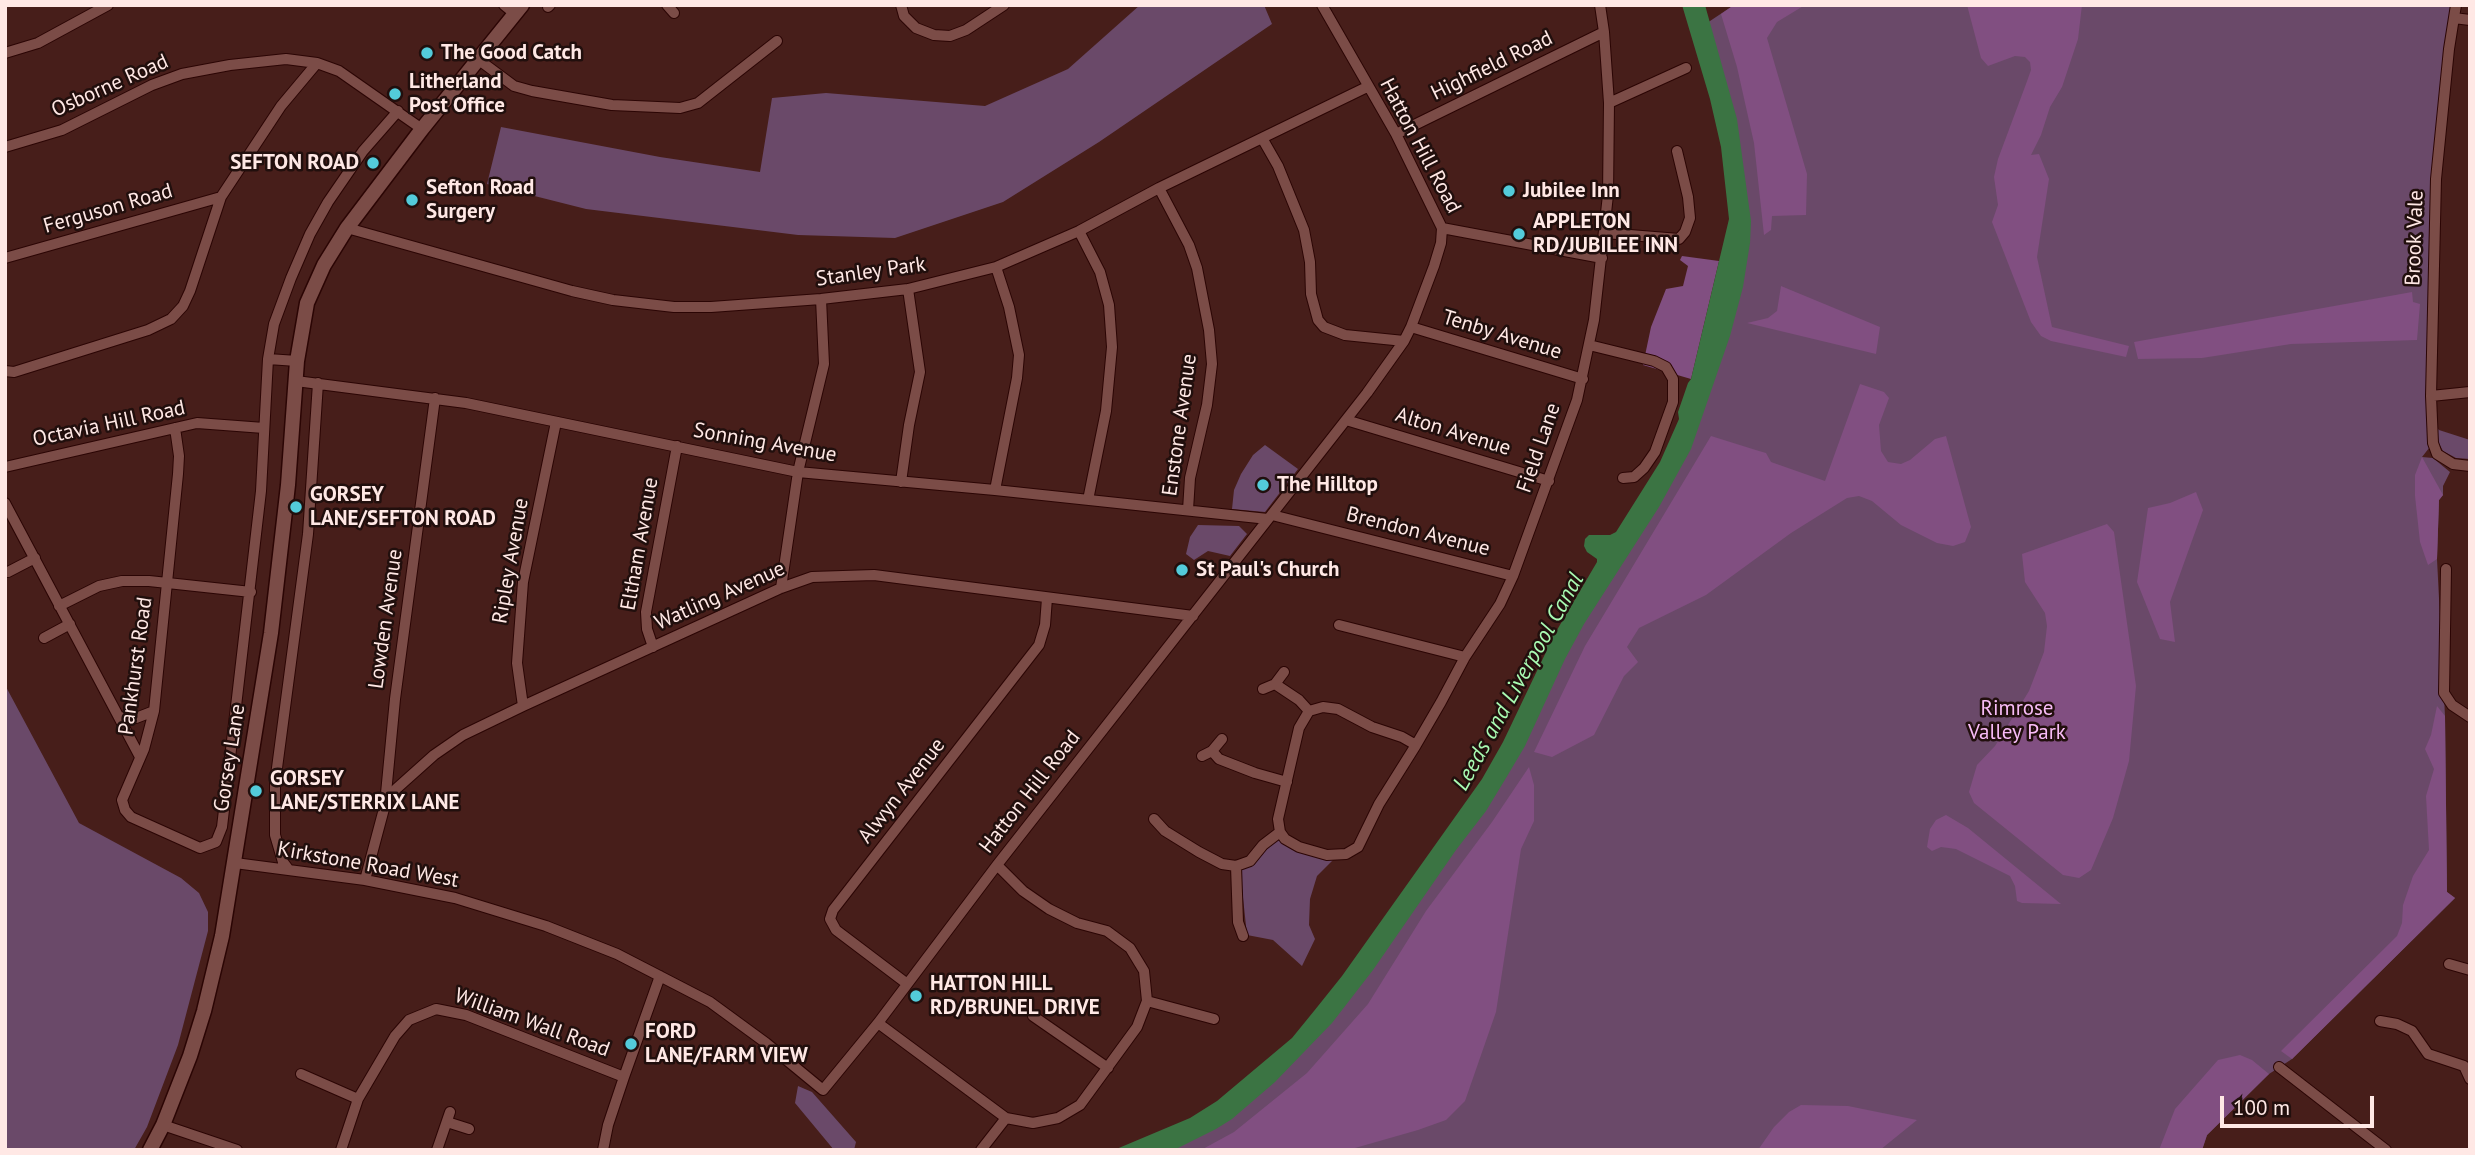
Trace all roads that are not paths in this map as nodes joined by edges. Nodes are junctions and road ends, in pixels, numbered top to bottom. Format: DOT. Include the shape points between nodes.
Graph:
graph roads {
  1 [pos="108,5"];
  2 [pos="901,5"];
  3 [pos="1004,5"];
  4 [pos="1322,5"];
  5 [pos="1600,5"];
  6 [pos="2456,5"];
  7 [pos="514,8"];
  8 [pos="2454,18"];
  9 [pos="2470,20"];
  10 [pos="1605,33"];
  11 [pos="778,41"];
  12 [pos="5,53"];
  13 [pos="479,60"];
  14 [pos="317,63"];
  15 [pos="1686,68"];
  16 [pos="1367,87"];
  17 [pos="1609,103"];
  18 [pos="398,111"];
  19 [pos="422,129"];
  20 [pos="1396,134"];
  21 [pos="1262,138"];
  22 [pos="5,147"];
  23 [pos="1677,151"];
  24 [pos="1160,188"];
  25 [pos="220,197"];
  26 [pos="347,228"];
  27 [pos="1442,228"];
  28 [pos="1079,231"];
  29 [pos="1605,233"];
  30 [pos="5,258"];
  31 [pos="1602,258"];
  32 [pos="996,267"];
  33 [pos="908,289"];
  34 [pos="821,299"];
  35 [pos="1411,327"];
  36 [pos="1405,341"];
  37 [pos="1589,345"];
  38 [pos="268,359"];
  39 [pos="297,361"];
  40 [pos="5,371"];
  41 [pos="1583,379"];
  42 [pos="296,381"];
  43 [pos="318,383"];
  44 [pos="2470,392"];
  45 [pos="2431,396"];
  46 [pos="435,398"];
  47 [pos="1346,420"];
  48 [pos="556,422"];
  49 [pos="175,428"];
  50 [pos="264,428"];
  51 [pos="677,446"];
  52 [pos="2470,466"];
  53 [pos="5,467"];
  54 [pos="798,472"];
  55 [pos="1623,478"];
  56 [pos="1549,481"];
  57 [pos="901,482"];
  58 [pos="995,490"];
  59 [pos="1088,500"];
  60 [pos="5,503"];
  61 [pos="1188,510"];
  62 [pos="1270,517"];
  63 [pos="35,558"];
  64 [pos="2446,569"];
  65 [pos="8,572"];
  66 [pos="1513,576"];
  67 [pos="167,584"];
  68 [pos="780,588"];
  69 [pos="251,592"];
  70 [pos="1047,598"];
  71 [pos="59,606"];
  72 [pos="1193,616"];
  73 [pos="70,624"];
  74 [pos="1339,625"];
  75 [pos="44,638"];
  76 [pos="653,647"];
  77 [pos="1465,657"];
  78 [pos="1284,672"];
  79 [pos="1275,684"];
  80 [pos="1263,689"];
  81 [pos="523,706"];
  82 [pos="154,711"];
  83 [pos="1309,711"];
  84 [pos="119,717"];
  85 [pos="2470,717"];
  86 [pos="1222,739"];
  87 [pos="1416,745"];
  88 [pos="1212,751"];
  89 [pos="1202,756"];
  90 [pos="140,757"];
  91 [pos="1287,782"];
  92 [pos="385,805"];
  93 [pos="1154,819"];
  94 [pos="1280,832"];
  95 [pos="210,845"];
  96 [pos="234,863"];
  97 [pos="997,865"];
  98 [pos="1236,866"];
  99 [pos="289,870"];
  100 [pos="365,880"];
  101 [pos="1243,936"];
  102 [pos="2449,964"];
  103 [pos="2470,970"];
  104 [pos="660,976"];
  105 [pos="906,983"];
  106 [pos="1147,1002"];
  107 [pos="1033,1016"];
  108 [pos="1214,1019"];
  109 [pos="2380,1021"];
  110 [pos="878,1023"];
  111 [pos="2467,1063"];
  112 [pos="2279,1067"];
  113 [pos="1108,1068"];
  114 [pos="301,1074"];
  115 [pos="624,1077"];
  116 [pos="2470,1079"];
  117 [pos="823,1090"];
  118 [pos="358,1099"];
  119 [pos="1006,1118"];
  120 [pos="163,1125"];
  121 [pos="469,1129"];
  122 [pos="150,1150"];
  123 [pos="237,1150"];
  124 [pos="341,1150"];
  125 [pos="436,1150"];
  126 [pos="603,1150"];
  127 [pos="981,1150"];
  128 [pos="2386,1150"];
  1 -- 12 [label="street" via="38,43"];
  2 -- 3 [label="street" via="916,28 950,36"];
  4 -- 16 [label="street, Hatton Hill Road"];
  5 -- 10 [label="street, Field Lane"];
  6 -- 8 [label="street, Brook Vale"];
  7 -- 13 [label="main road"];
  8 -- 9 [label="street"];
  8 -- 45 [label="street, Brook Vale" via="2436,178"];
  10 -- 17 [label="street, Field Lane"];
  10 -- 20 [label="street, Highfield Road"];
  11 -- 13 [label="street" via="698,103 680,108 612,105 531,91 514,86"];
  13 -- 19 [label="main road, Gorsey Lane"];
  14 -- 18 [label="street, Osborne Road" via="339,71"];
  14 -- 22 [label="street, Osborne Road" via="286,59 182,74 62,130"];
  14 -- 25 [label="street" via="281,106"];
  15 -- 17 [label="street"];
  16 -- 20 [label="street, Hatton Hill Road"];
  16 -- 21 [label="street, Stanley Park"];
  17 -- 29 [label="street, Field Lane"];
  18 -- 19 [label="street, Osborne Road"];
  18 -- 38 [label="street, Gorsey Lane" via="363,151 310,234 274,324"];
  19 -- 26 [label="main road, Gorsey Lane"];
  20 -- 27 [label="street, Hatton Hill Road"];
  21 -- 24 [label="street, Stanley Park"];
  21 -- 36 [label="street" via="1304,230 1318,320 1345,335"];
  23 -- 29 [label="street" via="1690,218 1679,239"];
  24 -- 28 [label="street, Stanley Park"];
  24 -- 61 [label="street, Enstone Avenue" via="1197,268 1212,364"];
  25 -- 30 [label="street, Ferguson Road"];
  25 -- 40 [label="street" via="190,291 171,319"];
  26 -- 34 [label="street, Stanley Park" via="613,300 711,307"];
  26 -- 39 [label="main road, Gorsey Lane" via="307,303"];
  27 -- 31 [label="street"];
  27 -- 35 [label="street, Hatton Hill Road" via="1434,266"];
  28 -- 32 [label="street, Stanley Park"];
  28 -- 59 [label="street" via="1100,272 1109,304 1112,347"];
  29 -- 31 [label="street, Field Lane"];
  31 -- 37 [label="street, Field Lane"];
  32 -- 33 [label="street, Stanley Park"];
  32 -- 58 [label="street" via="1019,355"];
  33 -- 34 [label="street, Stanley Park"];
  33 -- 57 [label="street" via="920,372"];
  34 -- 54 [label="street" via="824,364"];
  35 -- 36 [label="street, Hatton Hill Road"];
  35 -- 41 [label="street, Tenby Avenue"];
  36 -- 47 [label="street, Hatton Hill Road"];
  37 -- 41 [label="street, Field Lane"];
  37 -- 55 [label="street" via="1654,361 1666,367 1673,379 1673,402 1655,452 1634,477"];
  38 -- 39 [label="street"];
  38 -- 50 [label="street, Gorsey Lane"];
  39 -- 42 [label="main road, Gorsey Lane"];
  41 -- 56 [label="street, Field Lane"];
  42 -- 43 [label="street, Sonning Avenue"];
  42 -- 96 [label="main road, Gorsey Lane" via="274,611"];
  43 -- 46 [label="street, Sonning Avenue"];
  43 -- 99 [label="street" via="308,534 275,783 275,835"];
  44 -- 45 [label="street"];
  45 -- 52 [label="street, Brook Vale" via="2432,443 2437,454 2452,464"];
  46 -- 48 [label="street, Sonning Avenue"];
  46 -- 92 [label="street, Lowden Avenue"];
  47 -- 56 [label="street, Alton Avenue"];
  47 -- 62 [label="street, Hatton Hill Road"];
  48 -- 51 [label="street, Sonning Avenue"];
  48 -- 81 [label="street, Ripley Avenue" via="523,582 517,663"];
  49 -- 50 [label="street, Octavia Hill Road" via="197,423"];
  49 -- 53 [label="street, Octavia Hill Road"];
  49 -- 67 [label="street, Pankhurst Road" via="179,456"];
  50 -- 69 [label="street, Gorsey Lane"];
  51 -- 54 [label="street, Sonning Avenue"];
  51 -- 76 [label="street, Eltham Avenue" via="646,612"];
  54 -- 57 [label="street, Sonning Avenue"];
  54 -- 68 [label="street"];
  56 -- 66 [label="street, Field Lane"];
  57 -- 58 [label="street, Sonning Avenue"];
  58 -- 59 [label="street, Sonning Avenue"];
  59 -- 61 [label="street, Sonning Avenue"];
  60 -- 63 [label="street"];
  61 -- 62 [label="street, Sonning Avenue"];
  62 -- 66 [label="street, Brendon Avenue"];
  62 -- 72 [label="street, Hatton Hill Road"];
  63 -- 65 [label="street"];
  63 -- 71 [label="street"];
  64 -- 85 [label="street" via="2444,693"];
  66 -- 77 [label="street, Field Lane"];
  67 -- 69 [label="street"];
  67 -- 71 [label="street" via="110,583"];
  67 -- 82 [label="street, Pankhurst Road"];
  68 -- 70 [label="street, Watling Avenue" via="812,577 874,575"];
  68 -- 76 [label="street, Watling Avenue"];
  69 -- 95 [label="street, Gorsey Lane" via="222,827"];
  70 -- 72 [label="street, Watling Avenue"];
  70 -- 105 [label="street, Alwyn Avenue" via="1039,645 833,910 830,919 836,930"];
  71 -- 73 [label="street"];
  72 -- 97 [label="street, Hatton Hill Road"];
  73 -- 75 [label="street"];
  73 -- 84 [label="street"];
  74 -- 77 [label="street"];
  76 -- 81 [label="street, Watling Avenue"];
  77 -- 87 [label="street, Field Lane"];
  78 -- 79 [label="street"];
  79 -- 80 [label="street"];
  79 -- 83 [label="street"];
  81 -- 92 [label="street, Watling Avenue" via="463,735 434,755"];
  82 -- 84 [label="street" via="136,718"];
  82 -- 90 [label="street, Pankhurst Road"];
  83 -- 87 [label="street" via="1338,709"];
  83 -- 91 [label="street" via="1299,727"];
  84 -- 90 [label="street"];
  86 -- 88 [label="street"];
  87 -- 94 [label="street, Field Lane" via="1357,847 1346,854 1327,855 1299,847"];
  88 -- 89 [label="street"];
  88 -- 91 [label="street" via="1219,759"];
  90 -- 95 [label="street, Pankhurst Road" via="122,800 127,814 194,846"];
  91 -- 94 [label="street" via="1278,819"];
  92 -- 100 [label="street, Watling Avenue"];
  93 -- 98 [label="street" via="1199,852"];
  94 -- 98 [label="street" via="1250,861"];
  96 -- 99 [label="street, Kirkstone Road West"];
  96 -- 120 [label="main road, Gorsey Lane" via="204,1011"];
  97 -- 105 [label="street, Hatton Hill Road"];
  97 -- 106 [label="street" via="1049,909 1077,923 1107,930 1130,948 1144,971"];
  98 -- 101 [label="street" via="1238,922"];
  99 -- 100 [label="street, Kirkstone Road West"];
  100 -- 104 [label="street, Kirkstone Road West" via="456,898 547,926"];
  102 -- 103 [label="street"];
  104 -- 115 [label="street"];
  104 -- 117 [label="street, Kirkstone Road West" via="710,1002"];
  105 -- 110 [label="street, Hatton Hill Road"];
  106 -- 108 [label="street"];
  106 -- 113 [label="street" via="1137,1027"];
  107 -- 113 [label="street"];
  109 -- 111 [label="street" via="2412,1031 2428,1054"];
  110 -- 117 [label="street, Hatton Hill Road"];
  110 -- 119 [label="street"];
  111 -- 116 [label="street"];
  112 -- 128 [label="street"];
  113 -- 119 [label="street" via="1080,1105 1058,1118 1033,1123"];
  114 -- 118 [label="street"];
  115 -- 118 [label="street, William Wall Road" via="466,1015 436,1009 409,1020 394,1036"];
  115 -- 126 [label="street"];
  118 -- 124 [label="street, William Wall Road"];
  119 -- 127 [label="street"];
  120 -- 122 [label="main road, Gorsey Lane"];
  120 -- 123 [label="street"];
  121 -- 125 [label="street" via="448,1117"];
}
